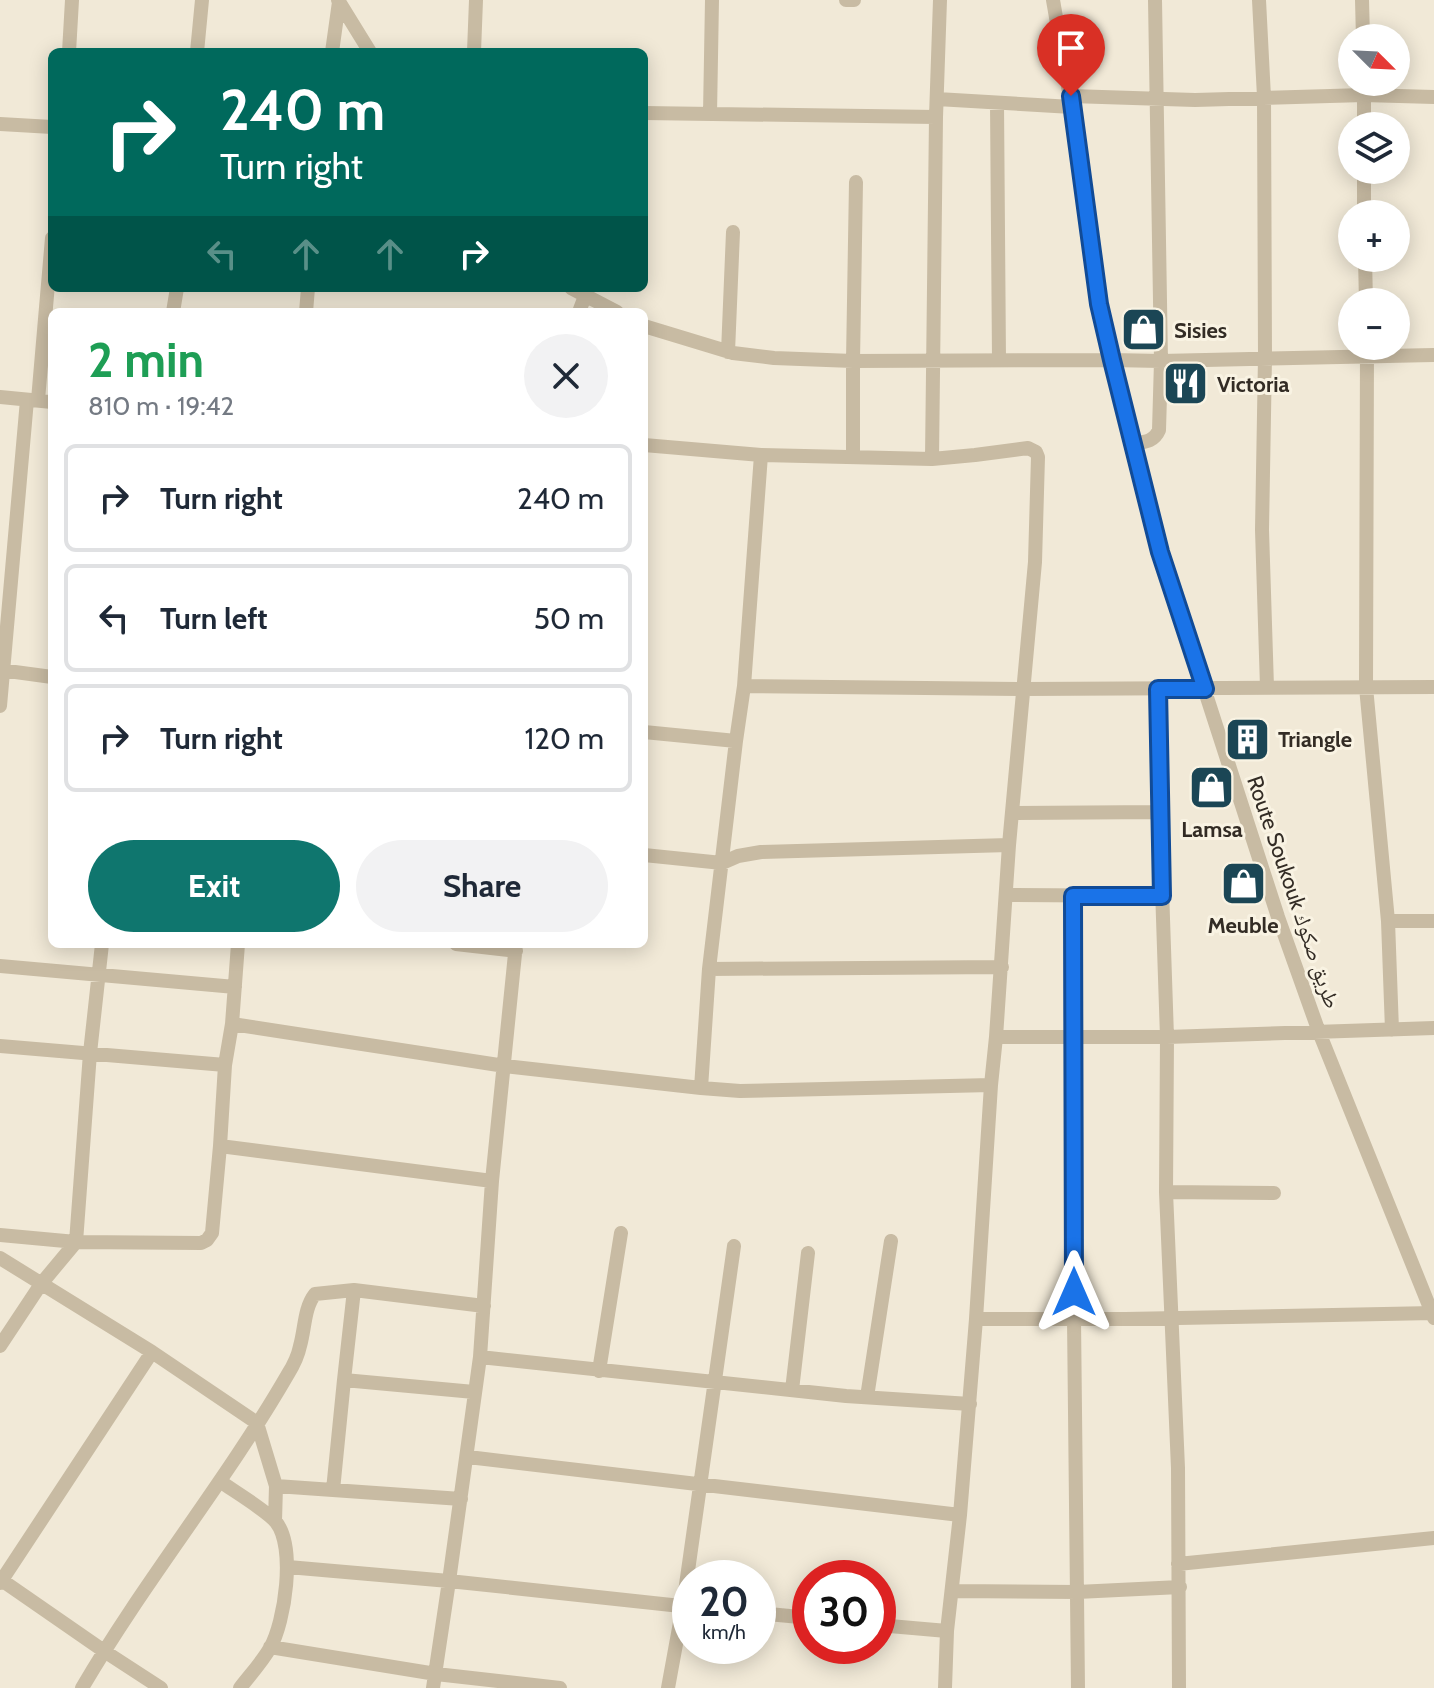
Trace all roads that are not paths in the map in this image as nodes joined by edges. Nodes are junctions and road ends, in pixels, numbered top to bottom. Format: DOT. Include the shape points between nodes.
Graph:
graph roads {
  1 [pos="72,0"];
  2 [pos="202,0"];
  3 [pos="476,0"];
  4 [pos="712,0"];
  5 [pos="846,0"];
  6 [pos="854,0"];
  7 [pos="940,0"];
  8 [pos="1053,0"];
  9 [pos="1155,0"];
  10 [pos="1259,0"];
  11 [pos="1362,0"];
  12 [pos="338,1"];
  13 [pos="1363,24"];
  14 [pos="69,48"];
  15 [pos="197,48"];
  16 [pos="332,48"];
  17 [pos="367,48"];
  18 [pos="474,48"];
  19 [pos="1338,90"];
  20 [pos="1410,94"];
  21 [pos="1264,97"];
  22 [pos="1434,97"];
  23 [pos="937,99"];
  24 [pos="1156,99"];
  25 [pos="1072,102"];
  26 [pos="997,103"];
  27 [pos="648,113"];
  28 [pos="710,114"];
  29 [pos="936,117"];
  30 [pos="0,124"];
  31 [pos="48,127"];
  32 [pos="856,182"];
  33 [pos="733,232"];
  34 [pos="48,288"];
  35 [pos="578,292"];
  36 [pos="585,296"];
  37 [pos="580,308"];
  38 [pos="609,308"];
  39 [pos="648,327"];
  40 [pos="728,352"];
  41 [pos="1338,353"];
  42 [pos="1410,354"];
  43 [pos="1434,355"];
  44 [pos="1265,357"];
  45 [pos="999,360"];
  46 [pos="1112,360"];
  47 [pos="1367,360"];
  48 [pos="853,361"];
  49 [pos="933,361"];
  50 [pos="1161,361"];
  51 [pos="0,397"];
  52 [pos="39,401"];
  53 [pos="1132,444"];
  54 [pos="648,445"];
  55 [pos="761,455"];
  56 [pos="853,457"];
  57 [pos="932,459"];
  58 [pos="2,670"];
  59 [pos="48,676"];
  60 [pos="744,686"];
  61 [pos="1267,687"];
  62 [pos="1366,687"];
  63 [pos="1434,687"];
  64 [pos="1025,689"];
  65 [pos="1158,689"];
  66 [pos="1205,689"];
  67 [pos="0,706"];
  68 [pos="648,732"];
  69 [pos="736,741"];
  70 [pos="1160,812"];
  71 [pos="1012,813"];
  72 [pos="1009,845"];
  73 [pos="648,855"];
  74 [pos="722,863"];
  75 [pos="1006,895"];
  76 [pos="1073,896"];
  77 [pos="1162,896"];
  78 [pos="1388,921"];
  79 [pos="1434,921"];
  80 [pos="102,948"];
  81 [pos="238,948"];
  82 [pos="516,948"];
  83 [pos="0,966"];
  84 [pos="1002,967"];
  85 [pos="709,969"];
  86 [pos="100,974"];
  87 [pos="235,987"];
  88 [pos="232,1024"];
  89 [pos="1434,1028"];
  90 [pos="1392,1030"];
  91 [pos="1319,1032"];
  92 [pos="996,1037"];
  93 [pos="1075,1037"];
  94 [pos="1167,1037"];
  95 [pos="0,1046"];
  96 [pos="90,1053"];
  97 [pos="225,1065"];
  98 [pos="505,1066"];
  99 [pos="991,1085"];
  100 [pos="701,1088"];
  101 [pos="220,1146"];
  102 [pos="492,1181"];
  103 [pos="1166,1192"];
  104 [pos="1274,1193"];
  105 [pos="621,1233"];
  106 [pos="0,1235"];
  107 [pos="891,1241"];
  108 [pos="76,1242"];
  109 [pos="734,1246"];
  110 [pos="808,1253"];
  111 [pos="0,1258"];
  112 [pos="41,1284"];
  113 [pos="354,1290"];
  114 [pos="484,1306"];
  115 [pos="1433,1315"];
  116 [pos="1170,1317"];
  117 [pos="976,1319"];
  118 [pos="1074,1319"];
  119 [pos="0,1346"];
  120 [pos="152,1352"];
  121 [pos="480,1357"];
  122 [pos="599,1371"];
  123 [pos="344,1380"];
  124 [pos="714,1383"];
  125 [pos="792,1390"];
  126 [pos="474,1392"];
  127 [pos="867,1397"];
  128 [pos="970,1404"];
  129 [pos="257,1423"];
  130 [pos="468,1457"];
  131 [pos="221,1482"];
  132 [pos="700,1484"];
  133 [pos="276,1486"];
  134 [pos="333,1490"];
  135 [pos="461,1499"];
  136 [pos="960,1515"];
  137 [pos="275,1521"];
  138 [pos="1434,1538"];
  139 [pos="691,1560"];
  140 [pos="1178,1564"];
  141 [pos="288,1567"];
  142 [pos="1,1581"];
  143 [pos="449,1581"];
  144 [pos="1180,1587"];
  145 [pos="952,1591"];
  146 [pos="1077,1592"];
  147 [pos="672,1605"];
  148 [pos="896,1627"];
  149 [pos="947,1631"];
  150 [pos="270,1647"];
  151 [pos="104,1651"];
  152 [pos="673,1664"];
  153 [pos="434,1681"];
  154 [pos="521,1686"];
  155 [pos="82,1688"];
  156 [pos="161,1688"];
  157 [pos="240,1688"];
  158 [pos="560,1688"];
  159 [pos="668,1688"];
  160 [pos="945,1688"];
  161 [pos="1078,1688"];
  162 [pos="1179,1688"];
  1 -- 14 [label="street"];
  2 -- 15 [label="street"];
  3 -- 18 [label="street"];
  4 -- 28 [label="street"];
  5 -- 6 [label="street"];
  7 -- 23 [label="street"];
  8 -- 25 [label="street, Route Soukouk طريق صكوك"];
  9 -- 24 [label="street"];
  10 -- 21 [label="street"];
  11 -- 13 [label="street"];
  12 -- 16 [label="street"];
  12 -- 17 [label="street"];
  19 -- 21 [label="street"];
  20 -- 22 [label="street"];
  21 -- 24 [label="street"];
  21 -- 44 [label="street"];
  23 -- 26 [label="street"];
  23 -- 29 [label="street"];
  24 -- 25 [label="street"];
  24 -- 50 [label="street"];
  25 -- 26 [label="street"];
  25 -- 46 [label="street, Route Soukouk طريق صكوك" via="1099,304"];
  26 -- 45 [label="street"];
  27 -- 28 [label="street"];
  28 -- 29 [label="street"];
  29 -- 49 [label="street"];
  30 -- 31 [label="street"];
  32 -- 48 [label="street"];
  33 -- 40 [label="street"];
  34 -- 52 [label="street"];
  35 -- 36 [label="street"];
  36 -- 37 [label="street"];
  36 -- 38 [label="street"];
  39 -- 40 [label="street"];
  40 -- 48 [label="street"];
  41 -- 44 [label="street"];
  42 -- 43 [label="street"];
  44 -- 50 [label="street"];
  44 -- 61 [label="street" via="1262,530"];
  45 -- 46 [label="street"];
  45 -- 49 [label="street"];
  46 -- 50 [label="street"];
  46 -- 53 [label="street, Route Soukouk طريق صكوك"];
  47 -- 62 [label="street"];
  48 -- 49 [label="street"];
  48 -- 56 [label="street"];
  49 -- 57 [label="street"];
  50 -- 53 [label="street" via="1159,430 1150,440"];
  51 -- 52 [label="street"];
  52 -- 58 [label="street"];
  53 -- 66 [label="street, Route Soukouk طريق صكوك" via="1160,552"];
  54 -- 55 [label="street"];
  55 -- 56 [label="street"];
  55 -- 60 [label="street"];
  56 -- 57 [label="street"];
  57 -- 64 [label="street" via="1028,448 1036,452 1035,562"];
  58 -- 59 [label="street"];
  58 -- 67 [label="street"];
  60 -- 64 [label="street"];
  60 -- 69 [label="street"];
  61 -- 62 [label="street"];
  61 -- 66 [label="street"];
  62 -- 63 [label="street"];
  62 -- 78 [label="street"];
  64 -- 65 [label="street"];
  64 -- 71 [label="street"];
  65 -- 66 [label="street"];
  65 -- 70 [label="street"];
  66 -- 91 [label="street, Route Soukouk طريق صكوك"];
  68 -- 69 [label="street"];
  69 -- 74 [label="street"];
  70 -- 71 [label="street"];
  70 -- 77 [label="street"];
  71 -- 72 [label="street"];
  72 -- 74 [label="street" via="748,853"];
  72 -- 75 [label="street"];
  73 -- 74 [label="street"];
  74 -- 85 [label="street"];
  75 -- 76 [label="street"];
  75 -- 84 [label="street"];
  76 -- 77 [label="street"];
  76 -- 93 [label="street"];
  77 -- 94 [label="street"];
  78 -- 79 [label="street"];
  78 -- 90 [label="street"];
  80 -- 86 [label="street"];
  81 -- 87 [label="street"];
  82 -- 98 [label="street"];
  83 -- 86 [label="street"];
  84 -- 85 [label="street"];
  84 -- 92 [label="street"];
  85 -- 100 [label="street"];
  86 -- 87 [label="street"];
  86 -- 96 [label="street"];
  87 -- 88 [label="street"];
  88 -- 97 [label="street"];
  88 -- 98 [label="street"];
  89 -- 90 [label="street"];
  90 -- 91 [label="street"];
  91 -- 94 [label="street"];
  91 -- 115 [label="street, Route Soukouk طريق صكوك"];
  92 -- 93 [label="street"];
  92 -- 99 [label="street"];
  93 -- 94 [label="street"];
  93 -- 118 [label="street"];
  94 -- 103 [label="street"];
  95 -- 96 [label="street"];
  96 -- 97 [label="street"];
  96 -- 108 [label="street"];
  97 -- 101 [label="street"];
  98 -- 100 [label="street"];
  98 -- 102 [label="street"];
  99 -- 100 [label="street"];
  99 -- 117 [label="street"];
  101 -- 102 [label="street"];
  101 -- 108 [label="street" via="207,1240"];
  102 -- 114 [label="street"];
  103 -- 104 [label="street"];
  103 -- 116 [label="street"];
  105 -- 122 [label="street"];
  106 -- 108 [label="street"];
  107 -- 127 [label="street"];
  108 -- 112 [label="street"];
  109 -- 124 [label="street"];
  110 -- 125 [label="street"];
  111 -- 112 [label="street"];
  112 -- 119 [label="street"];
  112 -- 120 [label="street"];
  113 -- 114 [label="street"];
  113 -- 123 [label="street"];
  113 -- 129 [label="street" via="315,1294 309,1302 295,1362"];
  114 -- 121 [label="street"];
  115 -- 116 [label="street"];
  116 -- 118 [label="street"];
  116 -- 140 [label="street"];
  117 -- 118 [label="street"];
  117 -- 128 [label="street"];
  118 -- 146 [label="street"];
  120 -- 129 [label="street"];
  120 -- 142 [label="street"];
  121 -- 122 [label="street"];
  121 -- 126 [label="street"];
  122 -- 124 [label="street"];
  123 -- 126 [label="street"];
  123 -- 134 [label="street"];
  124 -- 125 [label="street"];
  124 -- 132 [label="street"];
  125 -- 127 [label="street"];
  126 -- 130 [label="street"];
  127 -- 128 [label="street"];
  128 -- 136 [label="street"];
  129 -- 131 [label="street"];
  129 -- 133 [label="street"];
  130 -- 132 [label="street"];
  130 -- 135 [label="street"];
  131 -- 137 [label="street"];
  131 -- 151 [label="street"];
  132 -- 136 [label="street"];
  132 -- 139 [label="street"];
  133 -- 134 [label="street"];
  133 -- 137 [label="street"];
  134 -- 135 [label="street"];
  135 -- 143 [label="street"];
  136 -- 145 [label="street"];
  137 -- 141 [label="street"];
  138 -- 140 [label="street"];
  140 -- 144 [label="street"];
  141 -- 143 [label="street"];
  141 -- 150 [label="street" via="281,1619"];
  142 -- 151 [label="street"];
  143 -- 147 [label="street"];
  143 -- 153 [label="street"];
  144 -- 146 [label="street"];
  144 -- 162 [label="street"];
  145 -- 146 [label="street"];
  145 -- 149 [label="street"];
  146 -- 161 [label="street"];
  148 -- 149 [label="street"];
  149 -- 160 [label="street"];
  150 -- 153 [label="street"];
  150 -- 157 [label="street"];
  151 -- 155 [label="street"];
  151 -- 156 [label="street"];
  152 -- 159 [label="street"];
  153 -- 154 [label="street"];
  154 -- 158 [label="street"];
}
